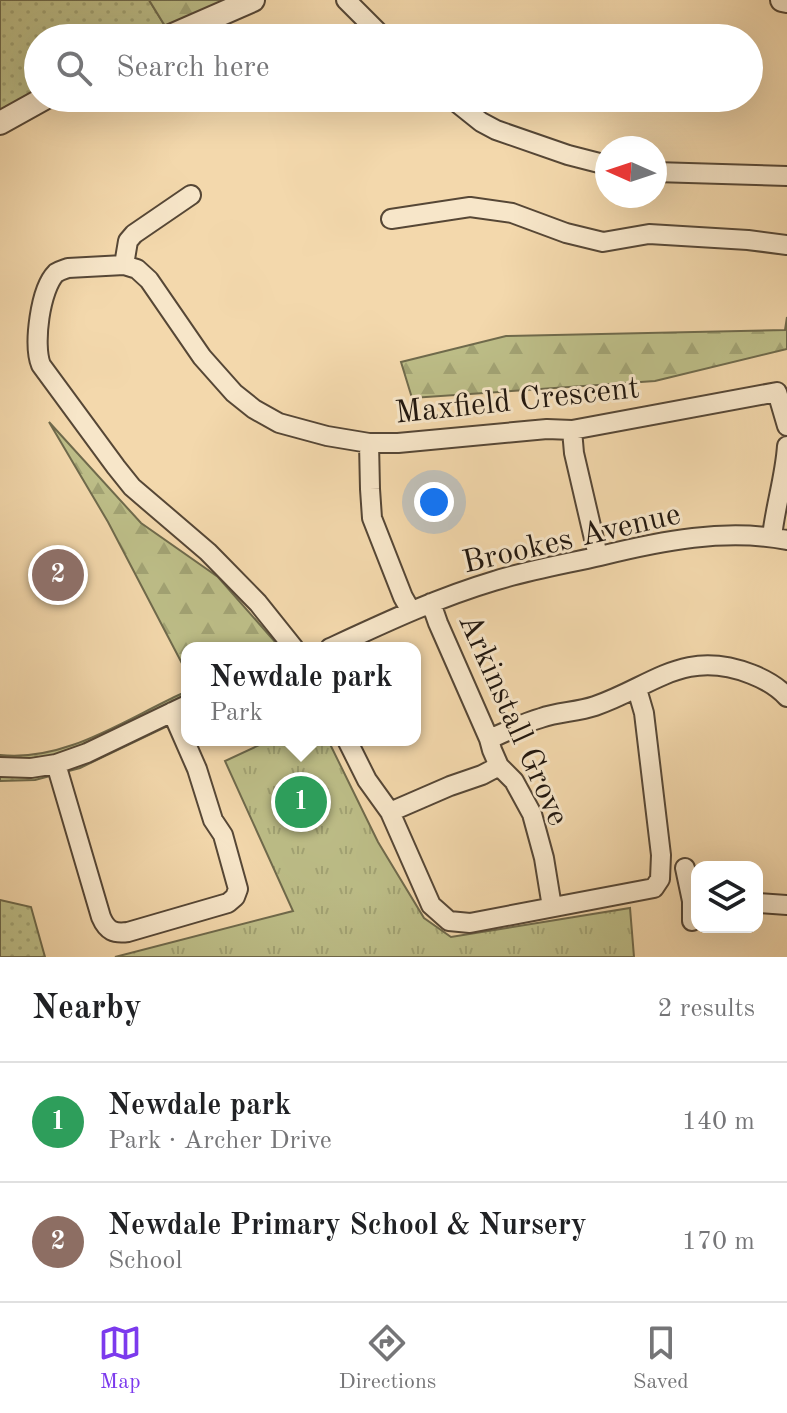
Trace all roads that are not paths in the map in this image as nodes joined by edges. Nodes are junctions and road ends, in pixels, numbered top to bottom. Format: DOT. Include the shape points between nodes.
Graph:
graph roads {
  1 [pos="253,0"];
  2 [pos="346,0"];
  3 [pos="200,24"];
  4 [pos="370,24"];
  5 [pos="24,110"];
  6 [pos="468,112"];
  7 [pos="0,123"];
  8 [pos="595,162"];
  9 [pos="667,172"];
  10 [pos="787,176"];
  11 [pos="191,195"];
  12 [pos="391,219"];
  13 [pos="787,245"];
  14 [pos="124,265"];
  15 [pos="787,426"];
  16 [pos="572,430"];
  17 [pos="369,443"];
  18 [pos="787,446"];
  19 [pos="779,539"];
  20 [pos="598,556"];
  21 [pos="431,603"];
  22 [pos="411,611"];
  23 [pos="291,642"];
  24 [pos="343,642"];
  25 [pos="637,689"];
  26 [pos="787,697"];
  27 [pos="179,709"];
  28 [pos="489,739"];
  29 [pos="190,746"];
  30 [pos="350,746"];
  31 [pos="56,764"];
  32 [pos="499,766"];
  33 [pos="0,767"];
  34 [pos="390,812"];
  35 [pos="685,868"];
  36 [pos="691,888"];
  37 [pos="763,903"];
  38 [pos="787,905"];
  39 [pos="552,907"];
  1 -- 3 [label="street"];
  2 -- 4 [label="street"];
  5 -- 7 [label="street"];
  6 -- 8 [label="street" via="496,130"];
  9 -- 10 [label="street"];
  11 -- 14 [label="street" via="134,234"];
  12 -- 13 [label="street" via="470,207 512,213 603,242 649,234"];
  14 -- 17 [label="street, Maxfield Crescent" via="149,280 202,357 254,409 279,423"];
  14 -- 23 [label="street" via="68,268 54,276 42,308 37,343 41,365 132,487 208,552"];
  15 -- 16 [label="street, Maxfield Crescent" via="777,392"];
  16 -- 17 [label="street, Maxfield Crescent"];
  16 -- 20 [label="street"];
  17 -- 22 [label="street" via="372,518"];
  18 -- 19 [label="street" via="775,513"];
  19 -- 20 [label="street, Brookes Avenue" via="722,535"];
  20 -- 21 [label="street, Brookes Avenue" via="506,577"];
  21 -- 22 [label="street, Brookes Avenue"];
  21 -- 28 [label="street, Arkinstall Grove"];
  22 -- 24 [label="street, Brookes Avenue"];
  25 -- 26 [label="street" via="685,667 724,666 761,678"];
  25 -- 28 [label="street" via="591,707 541,717"];
  25 -- 39 [label="street" via="646,728 660,879 654,888"];
  27 -- 31 [label="street"];
  28 -- 32 [label="street, Arkinstall Grove"];
  29 -- 31 [label="street" via="238,889 228,903 128,932 105,927"];
  30 -- 34 [label="street"];
  31 -- 33 [label="street"];
  32 -- 34 [label="street"];
  32 -- 39 [label="street, Arkinstall Grove" via="532,814"];
  34 -- 39 [label="street" via="431,905 449,921 470,923"];
  35 -- 36 [label="street"];
  37 -- 38 [label="street"];
}
